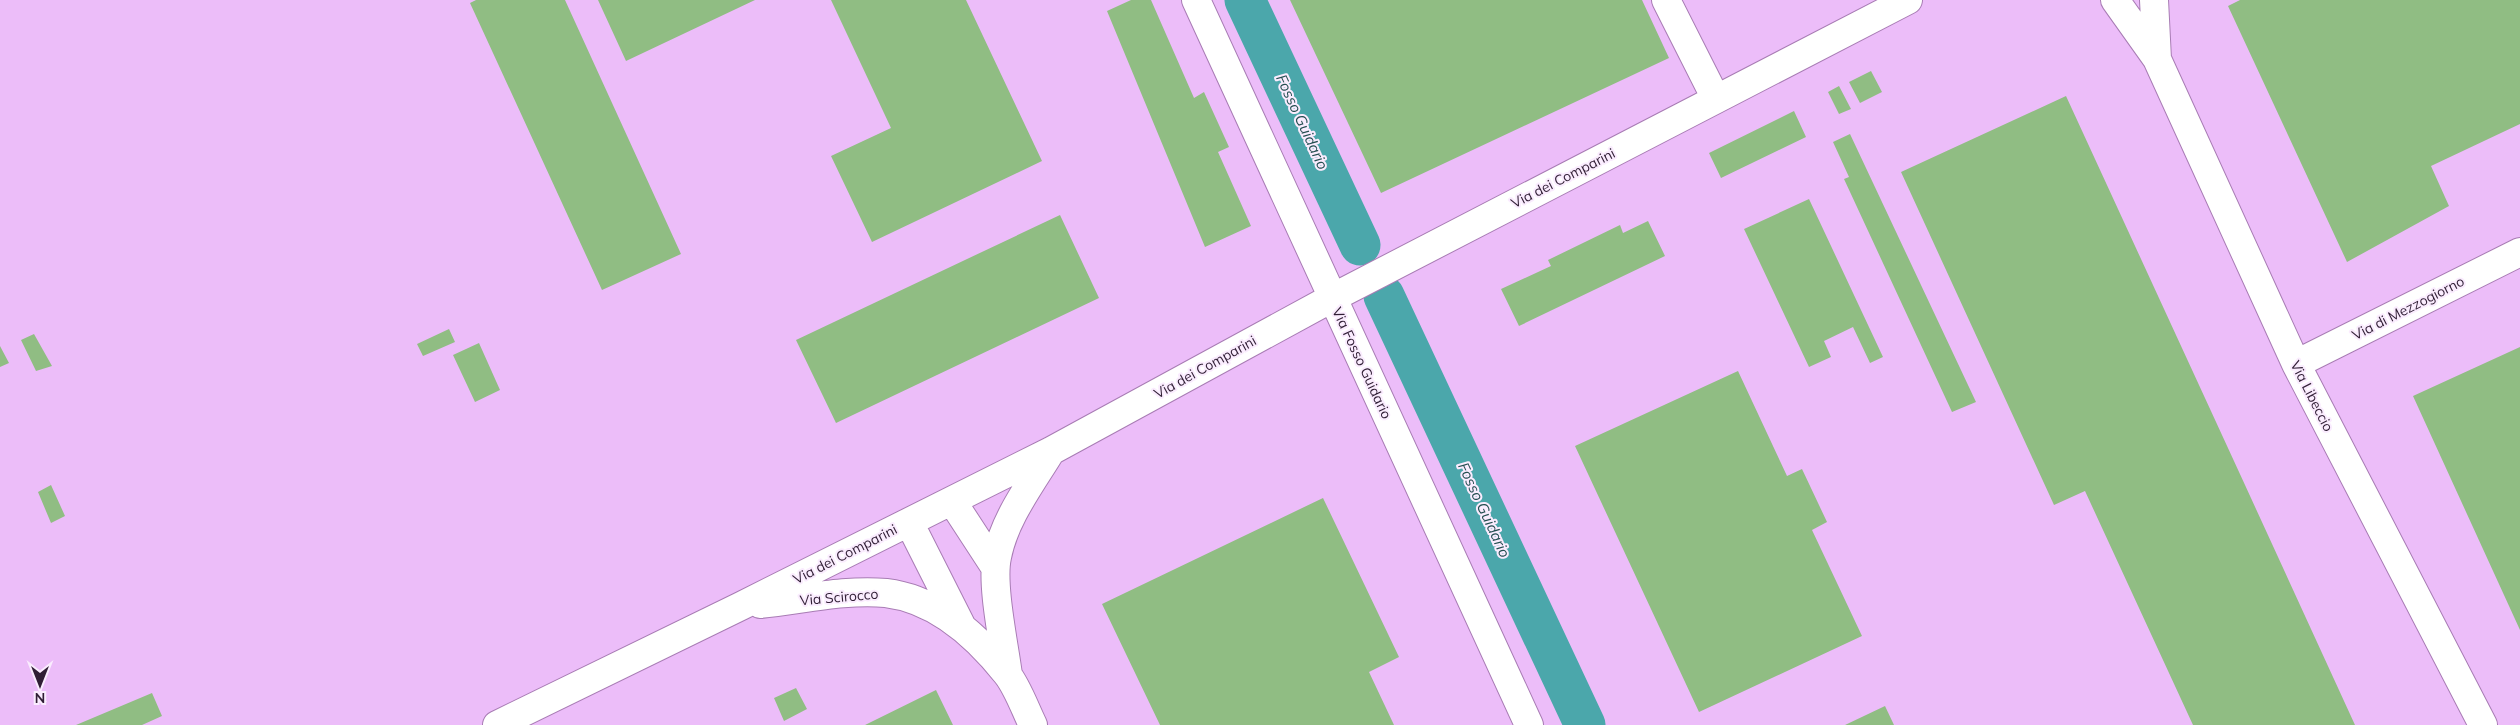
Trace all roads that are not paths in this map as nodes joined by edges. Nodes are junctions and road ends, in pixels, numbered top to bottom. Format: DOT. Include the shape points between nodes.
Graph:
graph roads {
  1 [pos="1196,0"];
  2 [pos="1666,0"];
  3 [pos="1908,0"];
  4 [pos="2115,0"];
  5 [pos="2154,0"];
  6 [pos="2156,60"];
  7 [pos="1716,99"];
  8 [pos="2520,252"];
  9 [pos="1332,298"];
  10 [pos="2296,364"];
  11 [pos="1051,452"];
  12 [pos="952,501"];
  13 [pos="909,522"];
  14 [pos="995,567"];
  15 [pos="741,606"];
  16 [pos="961,625"];
  17 [pos="1008,675"];
  18 [pos="497,725"];
  19 [pos="1033,725"];
  20 [pos="1529,725"];
  21 [pos="2483,725"];
  1 -- 9 [label="street, Via Fosso Guidario"];
  2 -- 7 [label="street"];
  3 -- 7 [label="street, Via dei Comparini"];
  4 -- 6 [label="street, Via Libeccio"];
  5 -- 6 [label="street, Via Libeccio"];
  6 -- 10 [label="street, Via Libeccio"];
  7 -- 9 [label="street, Via dei Comparini"];
  8 -- 10 [label="street, Via di Mezzogiorno"];
  9 -- 11 [label="street, Via dei Comparini"];
  9 -- 20 [label="street, Via Fosso Guidario"];
  10 -- 21 [label="street, Via Libeccio"];
  11 -- 12 [label="street, Via dei Comparini"];
  11 -- 14 [label="street, Via Scirocco" via="1007,527"];
  12 -- 13 [label="street, Via dei Comparini"];
  12 -- 14 [label="street, Via Scirocco"];
  13 -- 15 [label="street, Via dei Comparini"];
  13 -- 16 [label="street, Via Scirocco"];
  14 -- 17 [label="street, Via Scirocco"];
  15 -- 16 [label="street, Via Scirocco" via="885,593 906,596"];
  15 -- 18 [label="street, Via dei Comparini"];
  16 -- 17 [label="street, Via Scirocco"];
  17 -- 19 [label="street, Via Scirocco"];
}
